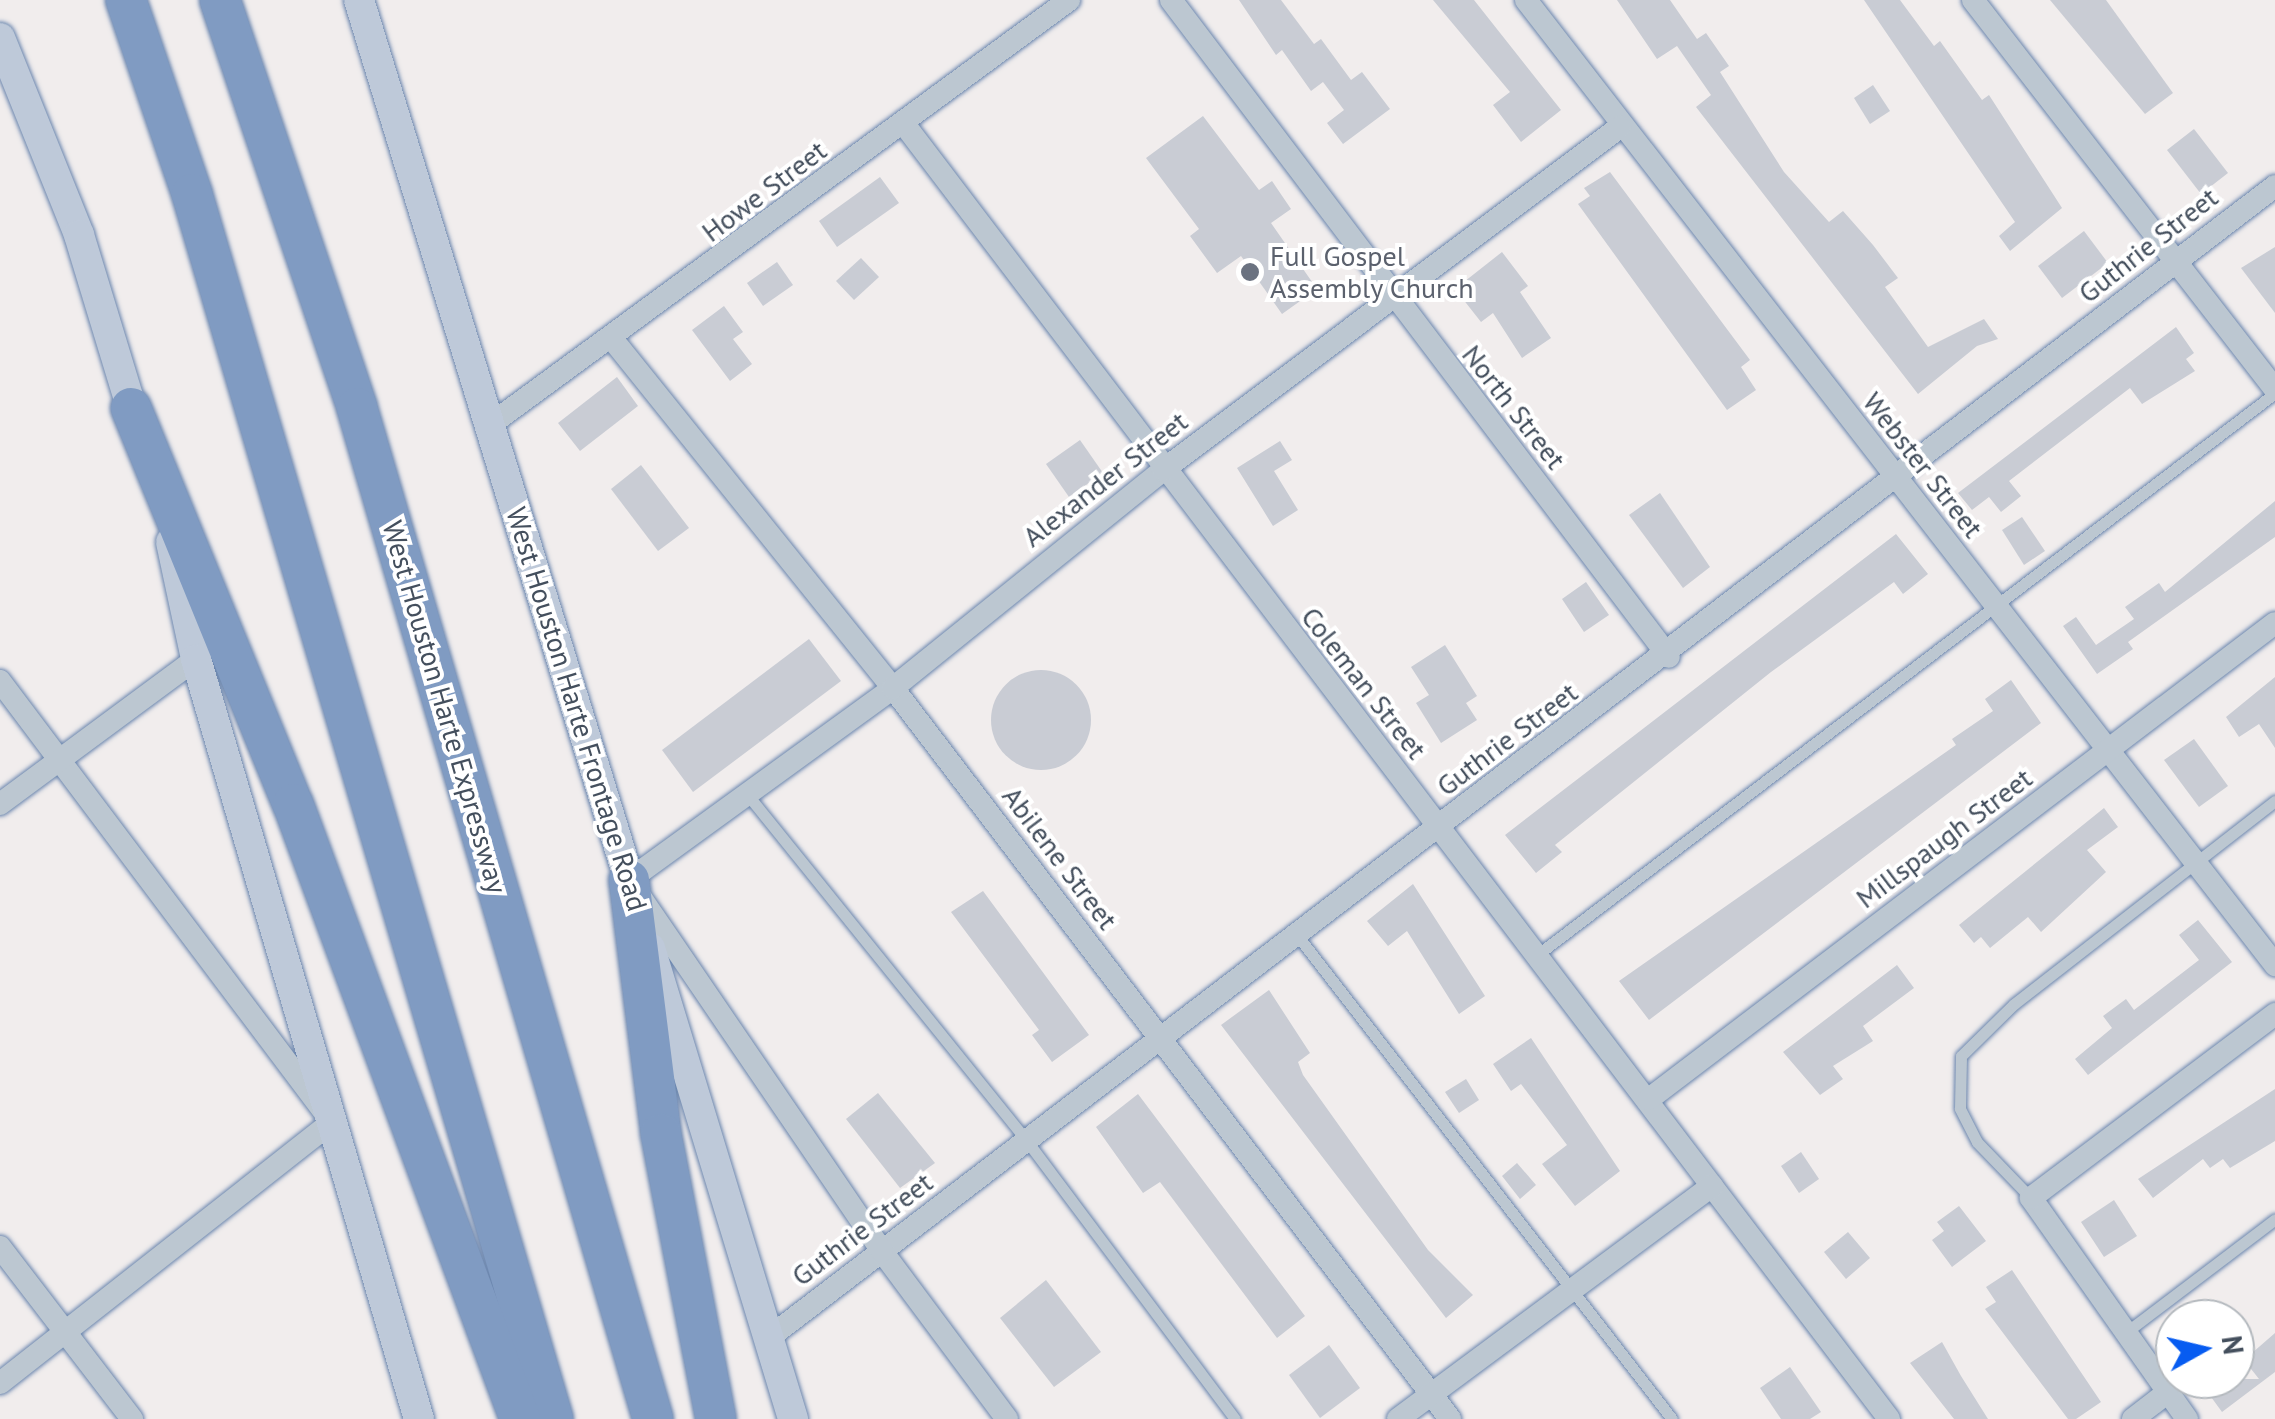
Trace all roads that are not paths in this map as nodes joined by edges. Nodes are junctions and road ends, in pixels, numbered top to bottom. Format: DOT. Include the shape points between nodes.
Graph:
graph roads {
  1 [pos="126,0"];
  2 [pos="220,0"];
  3 [pos="359,0"];
  4 [pos="1069,0"];
  5 [pos="1170,0"];
  6 [pos="1526,0"];
  7 [pos="1973,0"];
  8 [pos="0,38"];
  9 [pos="904,124"];
  10 [pos="1620,127"];
  11 [pos="2275,186"];
  12 [pos="2174,261"];
  13 [pos="1391,297"];
  14 [pos="614,340"];
  15 [pos="2275,392"];
  16 [pos="131,408"];
  17 [pos="490,424"];
  18 [pos="1163,470"];
  19 [pos="1898,480"];
  20 [pos="1995,606"];
  21 [pos="2275,623"];
  22 [pos="1669,657"];
  23 [pos="196,660"];
  24 [pos="0,681"];
  25 [pos="893,688"];
  26 [pos="2108,751"];
  27 [pos="60,756"];
  28 [pos="747,794"];
  29 [pos="2275,802"];
  30 [pos="0,804"];
  31 [pos="1438,828"];
  32 [pos="2195,862"];
  33 [pos="629,880"];
  34 [pos="1297,935"];
  35 [pos="1537,955"];
  36 [pos="2275,964"];
  37 [pos="2275,1014"];
  38 [pos="1160,1040"];
  39 [pos="1648,1099"];
  40 [pos="332,1122"];
  41 [pos="1027,1141"];
  42 [pos="1712,1186"];
  43 [pos="2031,1198"];
  44 [pos="2275,1219"];
  45 [pos="0,1247"];
  46 [pos="882,1252"];
  47 [pos="1572,1289"];
  48 [pos="66,1332"];
  49 [pos="2126,1333"];
  50 [pos="770,1336"];
  51 [pos="2155,1374"];
  52 [pos="0,1383"];
  53 [pos="1430,1394"];
  54 [pos="2159,1399"];
  55 [pos="132,1419"];
  56 [pos="419,1419"];
  57 [pos="520,1419"];
  58 [pos="553,1419"];
  59 [pos="653,1419"];
  60 [pos="716,1419"];
  61 [pos="793,1419"];
  62 [pos="1008,1419"];
  63 [pos="1235,1419"];
  64 [pos="1398,1419"];
  65 [pos="1450,1419"];
  66 [pos="1672,1419"];
  67 [pos="1888,1419"];
  68 [pos="2134,1419"];
  1 -- 58 [label="highway" via="192,194"];
  2 -- 59 [label="highway, West Houston Harte Expressway" via="358,408"];
  3 -- 17 [label="main road, West Houston Harte Frontage Road"];
  4 -- 9 [label="street, Howe Street"];
  5 -- 13 [label="street, North Street"];
  6 -- 10 [label="street, Webster Street"];
  7 -- 12 [label="street"];
  8 -- 16 [label="main road" via="79,236"];
  9 -- 14 [label="street, Howe Street"];
  9 -- 18 [label="street, Coleman Street"];
  10 -- 13 [label="street, Alexander Street"];
  10 -- 19 [label="street, Webster Street"];
  11 -- 12 [label="street, Guthrie Street"];
  12 -- 15 [label="street"];
  12 -- 19 [label="street, Guthrie Street"];
  13 -- 18 [label="street, Alexander Street"];
  13 -- 22 [label="street, North Street"];
  14 -- 17 [label="street, Howe Street"];
  14 -- 25 [label="street, Abilene Street"];
  15 -- 20 [label="lane"];
  16 -- 23 [label="main road"];
  16 -- 57 [label="highway" via="293,804"];
  17 -- 33 [label="main road, West Houston Harte Frontage Road"];
  18 -- 25 [label="street, Alexander Street"];
  18 -- 31 [label="street, Coleman Street"];
  19 -- 20 [label="street, Webster Street"];
  19 -- 22 [label="street, Guthrie Street"];
  20 -- 26 [label="street, Webster Street"];
  20 -- 35 [label="lane"];
  21 -- 26 [label="street, Millspaugh Street"];
  22 -- 31 [label="street, Guthrie Street"];
  23 -- 27 [label="street"];
  23 -- 40 [label="main road"];
  24 -- 27 [label="street"];
  25 -- 28 [label="street, Alexander Street"];
  25 -- 38 [label="street, Abilene Street"];
  26 -- 32 [label="street, Webster Street"];
  26 -- 39 [label="street, Millspaugh Street"];
  27 -- 30 [label="street"];
  27 -- 40 [label="street"];
  28 -- 33 [label="street, Alexander Street"];
  28 -- 41 [label="lane"];
  29 -- 32 [label="lane"];
  31 -- 34 [label="street, Guthrie Street"];
  31 -- 35 [label="street, Coleman Street"];
  32 -- 36 [label="street, Webster Street"];
  32 -- 43 [label="lane" via="1986,1026 1961,1056 1960,1108 1978,1142"];
  33 -- 46 [label="street"];
  33 -- 50 [label="main road, West Houston Harte Frontage Road"];
  33 -- 60 [label="highway" via="661,1134"];
  34 -- 38 [label="street, Guthrie Street"];
  34 -- 47 [label="lane"];
  35 -- 39 [label="street, Coleman Street"];
  37 -- 43 [label="street"];
  38 -- 41 [label="street, Guthrie Street"];
  38 -- 53 [label="street, Abilene Street"];
  39 -- 42 [label="street, Coleman Street"];
  40 -- 48 [label="street"];
  40 -- 56 [label="main road"];
  41 -- 46 [label="street, Guthrie Street"];
  41 -- 63 [label="lane"];
  42 -- 47 [label="street"];
  42 -- 67 [label="street, Coleman Street"];
  43 -- 49 [label="street"];
  44 -- 49 [label="lane"];
  45 -- 48 [label="street"];
  46 -- 50 [label="street, Guthrie Street"];
  46 -- 62 [label="street"];
  47 -- 53 [label="street"];
  47 -- 66 [label="lane"];
  48 -- 52 [label="street"];
  48 -- 55 [label="street"];
  49 -- 51 [label="street"];
  50 -- 61 [label="main road, West Houston Harte Frontage Road"];
  53 -- 64 [label="street"];
  53 -- 65 [label="street, Abilene Street"];
  54 -- 68 [label="street"];
}
